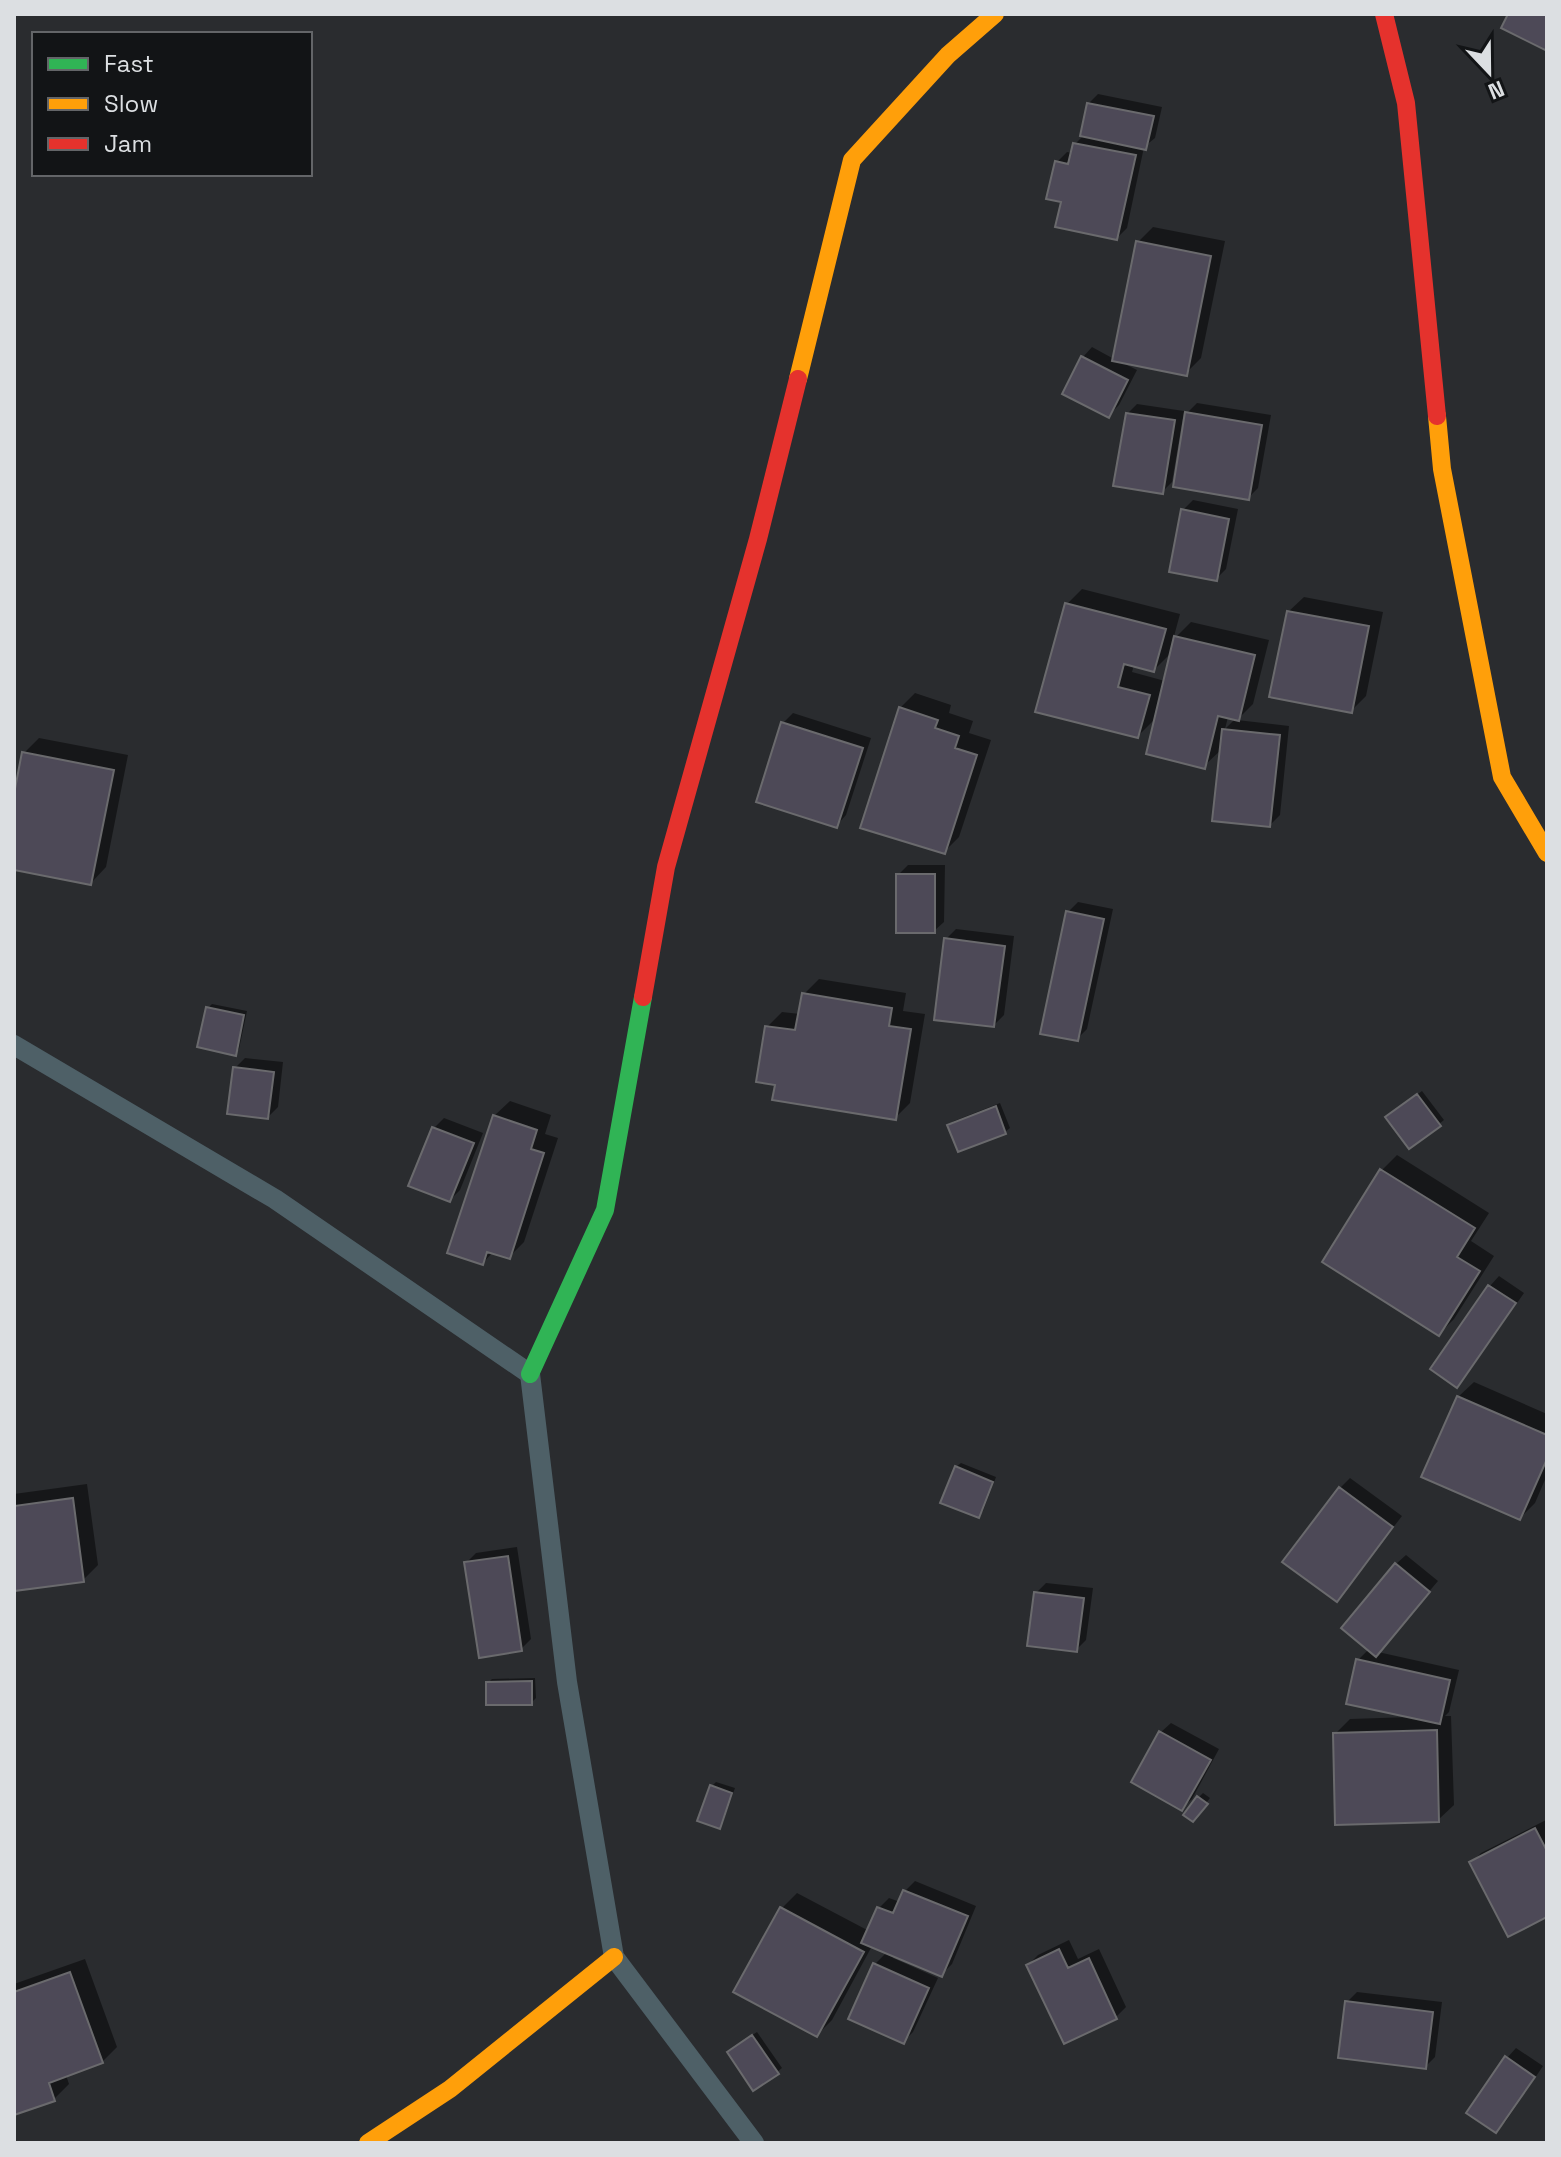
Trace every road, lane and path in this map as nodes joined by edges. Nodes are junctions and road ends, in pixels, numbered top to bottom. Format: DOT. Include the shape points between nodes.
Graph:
graph roads {
  1 [pos="995,14"];
  2 [pos="1384,14"];
  3 [pos="1547,853"];
  4 [pos="14,1045"];
  5 [pos="530,1374"];
  6 [pos="614,1957"];
  7 [pos="368,2143"];
  8 [pos="754,2143"];
  1 -- 5 [label="street" via="948,55 852,160 758,539 666,867 605,1210"];
  2 -- 3 [label="street" via="1406,103 1442,469 1502,777"];
  4 -- 5 [label="lane" via="275,1199"];
  5 -- 6 [label="lane" via="567,1682"];
  6 -- 7 [label="street" via="450,2089"];
  6 -- 8 [label="lane"];
}
